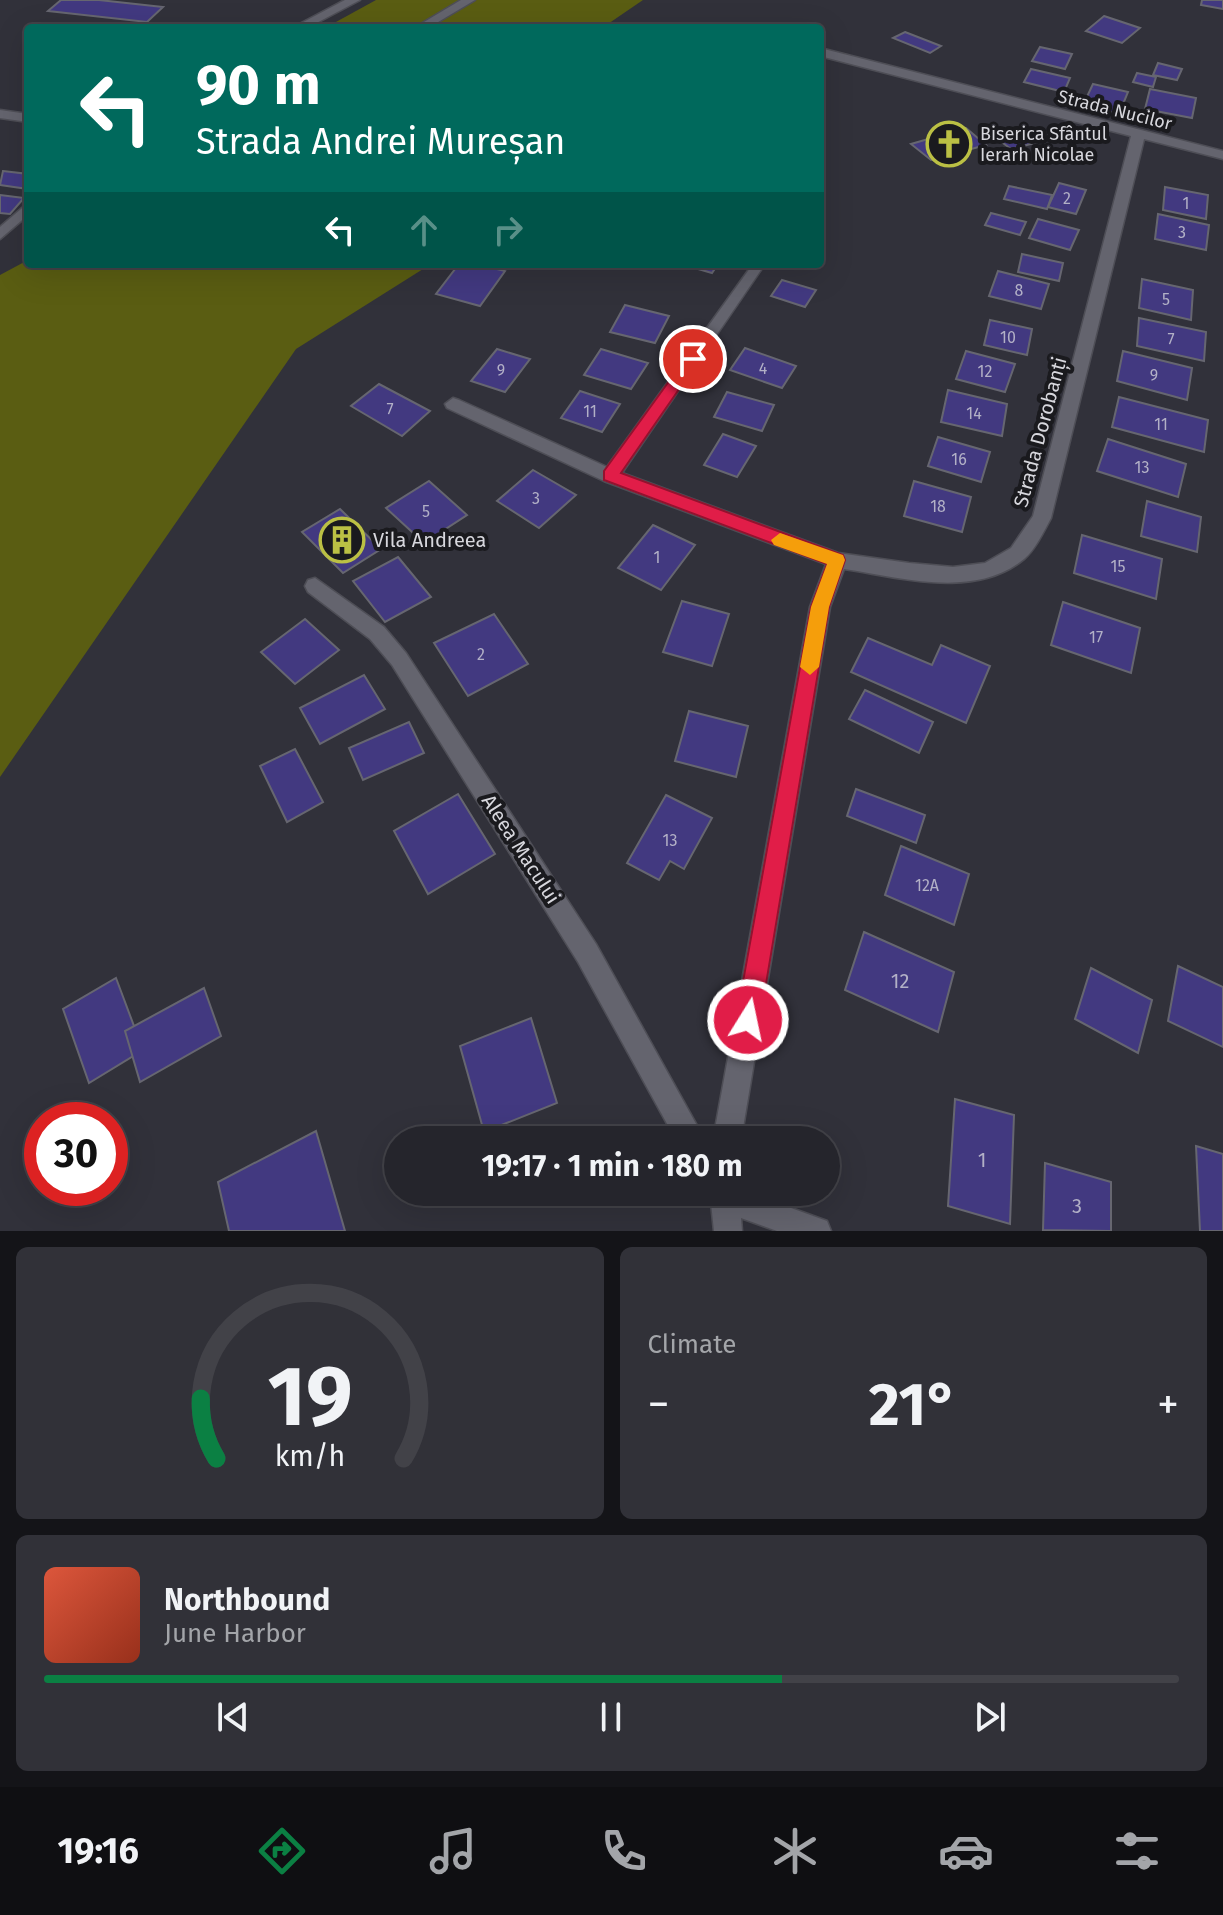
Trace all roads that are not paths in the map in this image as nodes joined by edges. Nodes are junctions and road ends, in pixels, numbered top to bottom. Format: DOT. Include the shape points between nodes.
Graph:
graph roads {
  1 [pos="354,0"];
  2 [pos="469,0"];
  3 [pos="306,24"];
  4 [pos="427,24"];
  5 [pos="824,53"];
  6 [pos="0,114"];
  7 [pos="24,117"];
  8 [pos="1138,135"];
  9 [pos="1223,155"];
  10 [pos="24,211"];
  11 [pos="0,235"];
  12 [pos="758,268"];
  13 [pos="453,404"];
  14 [pos="610,476"];
  15 [pos="837,560"];
  16 [pos="315,586"];
  17 [pos="683,1126"];
  18 [pos="729,1126"];
  19 [pos="725,1206"];
  20 [pos="753,1206"];
  21 [pos="728,1231"];
  22 [pos="817,1231"];
  1 -- 3 [label="street"];
  2 -- 4 [label="street"];
  5 -- 8 [label="street, Strada Nucilor"];
  6 -- 7 [label="street"];
  8 -- 9 [label="street, Strada Nucilor"];
  8 -- 15 [label="street, Strada Dorobanți" via="1042,518 1033,533 1018,553 989,570 953,575"];
  10 -- 11 [label="street"];
  12 -- 14 [label="street"];
  13 -- 14 [label="street, Strada Dorobanți"];
  14 -- 15 [label="street, Strada Dorobanți"];
  15 -- 18 [label="street" via="820,607"];
  16 -- 17 [label="street, Aleea Macului" via="377,633 399,659 587,953"];
  19 -- 21 [label="street"];
  20 -- 22 [label="street"];
}
